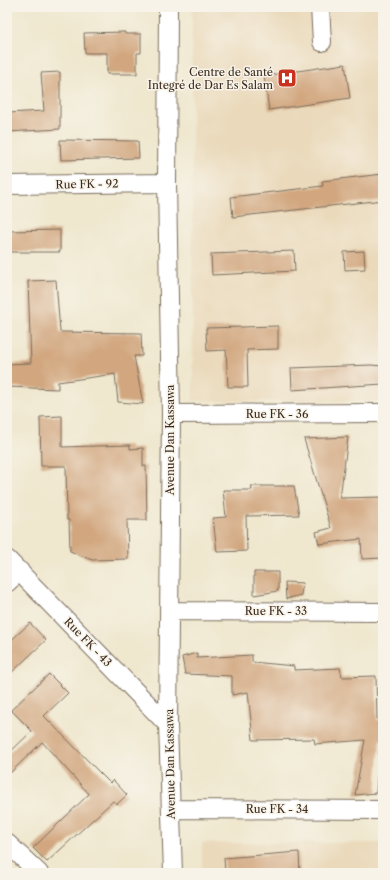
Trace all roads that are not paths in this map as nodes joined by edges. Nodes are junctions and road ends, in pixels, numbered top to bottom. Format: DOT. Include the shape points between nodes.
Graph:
graph roads {
  1 [pos="168,7"];
  2 [pos="320,7"];
  3 [pos="322,42"];
  4 [pos="167,183"];
  5 [pos="7,185"];
  6 [pos="383,413"];
  7 [pos="171,414"];
  8 [pos="7,559"];
  9 [pos="20,571"];
  10 [pos="7,584"];
  11 [pos="169,611"];
  12 [pos="383,612"];
  13 [pos="168,725"];
  14 [pos="171,809"];
  15 [pos="383,810"];
  16 [pos="7,843"];
  17 [pos="39,873"];
  18 [pos="173,873"];
  1 -- 4 [label="street, Avenue Dan Kassawa"];
  2 -- 3 [label="street"];
  4 -- 5 [label="street, Rue FK - 92"];
  4 -- 7 [label="street, Avenue Dan Kassawa"];
  6 -- 7 [label="street, Rue FK - 36"];
  7 -- 11 [label="street, Avenue Dan Kassawa"];
  8 -- 9 [label="street, Rue FK - 43"];
  9 -- 10 [label="street"];
  9 -- 13 [label="street, Rue FK - 43"];
  11 -- 12 [label="street, Rue FK - 33"];
  11 -- 13 [label="street, Avenue Dan Kassawa"];
  13 -- 14 [label="street, Avenue Dan Kassawa"];
  14 -- 15 [label="street, Rue FK - 34"];
  14 -- 18 [label="street, Avenue Dan Kassawa"];
  16 -- 17 [label="street"];
}
